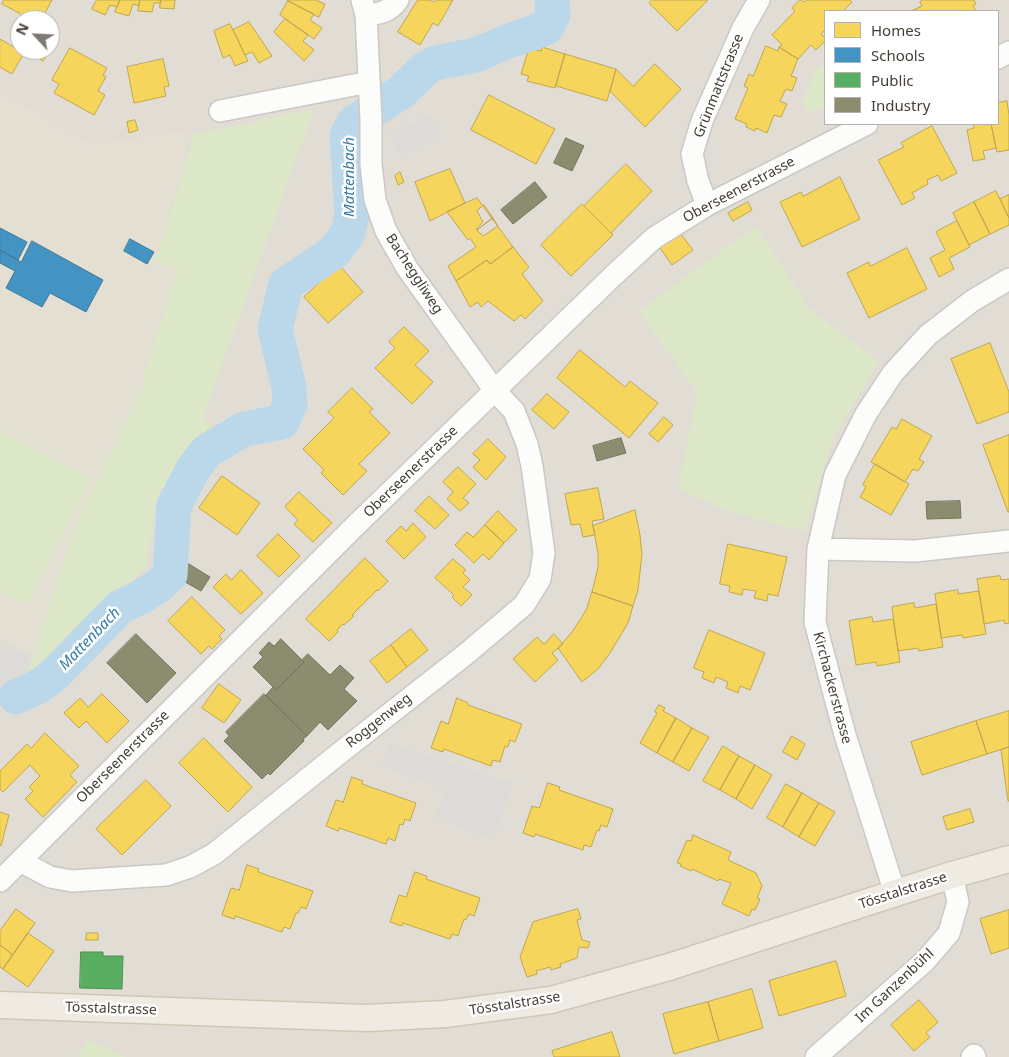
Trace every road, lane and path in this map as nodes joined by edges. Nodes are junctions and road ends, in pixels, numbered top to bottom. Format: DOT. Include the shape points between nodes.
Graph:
graph roads {
  1 [pos="398,0"];
  2 [pos="760,0"];
  3 [pos="364,8"];
  4 [pos="369,82"];
  5 [pos="220,111"];
  6 [pos="865,125"];
  7 [pos="707,205"];
  8 [pos="1009,279"];
  9 [pos="495,391"];
  10 [pos="1009,541"];
  11 [pos="818,549"];
  12 [pos="1009,859"];
  13 [pos="20,861"];
  14 [pos="952,875"];
  15 [pos="0,881"];
  16 [pos="895,893"];
  17 [pos="0,1005"];
  18 [pos="816,1057"];
  1 -- 3 [label="street" via="381,14"];
  2 -- 7 [label="street, Grünmattstrasse" via="743,28 702,121 692,154"];
  3 -- 4 [label="street, Bacheggliweg"];
  4 -- 5 [label="street"];
  4 -- 9 [label="street, Bacheggliweg" via="375,200 386,231 407,268"];
  6 -- 7 [label="street, Oberseenerstrasse"];
  7 -- 9 [label="street, Oberseenerstrasse" via="654,238"];
  8 -- 11 [label="street, Kirchackerstrasse" via="972,301 928,335 893,373 866,414 835,475"];
  9 -- 13 [label="street, Oberseenerstrasse"];
  9 -- 13 [label="street, Roggenweg" via="514,412 528,444 544,553 540,579 524,605 214,854 190,867 166,875 72,881 50,877"];
  10 -- 11 [label="street" via="915,551"];
  11 -- 16 [label="street, Kirchackerstrasse" via="815,622 845,735"];
  12 -- 14 [label="main road, Tösstalstrasse"];
  13 -- 15 [label="street, Oberseenerstrasse"];
  14 -- 16 [label="main road, Tösstalstrasse"];
  14 -- 18 [label="street, Im Ganzenbühl" via="958,902 949,932 925,961"];
  16 -- 17 [label="main road, Tösstalstrasse" via="669,967 551,1000 477,1010 367,1018"];
}
